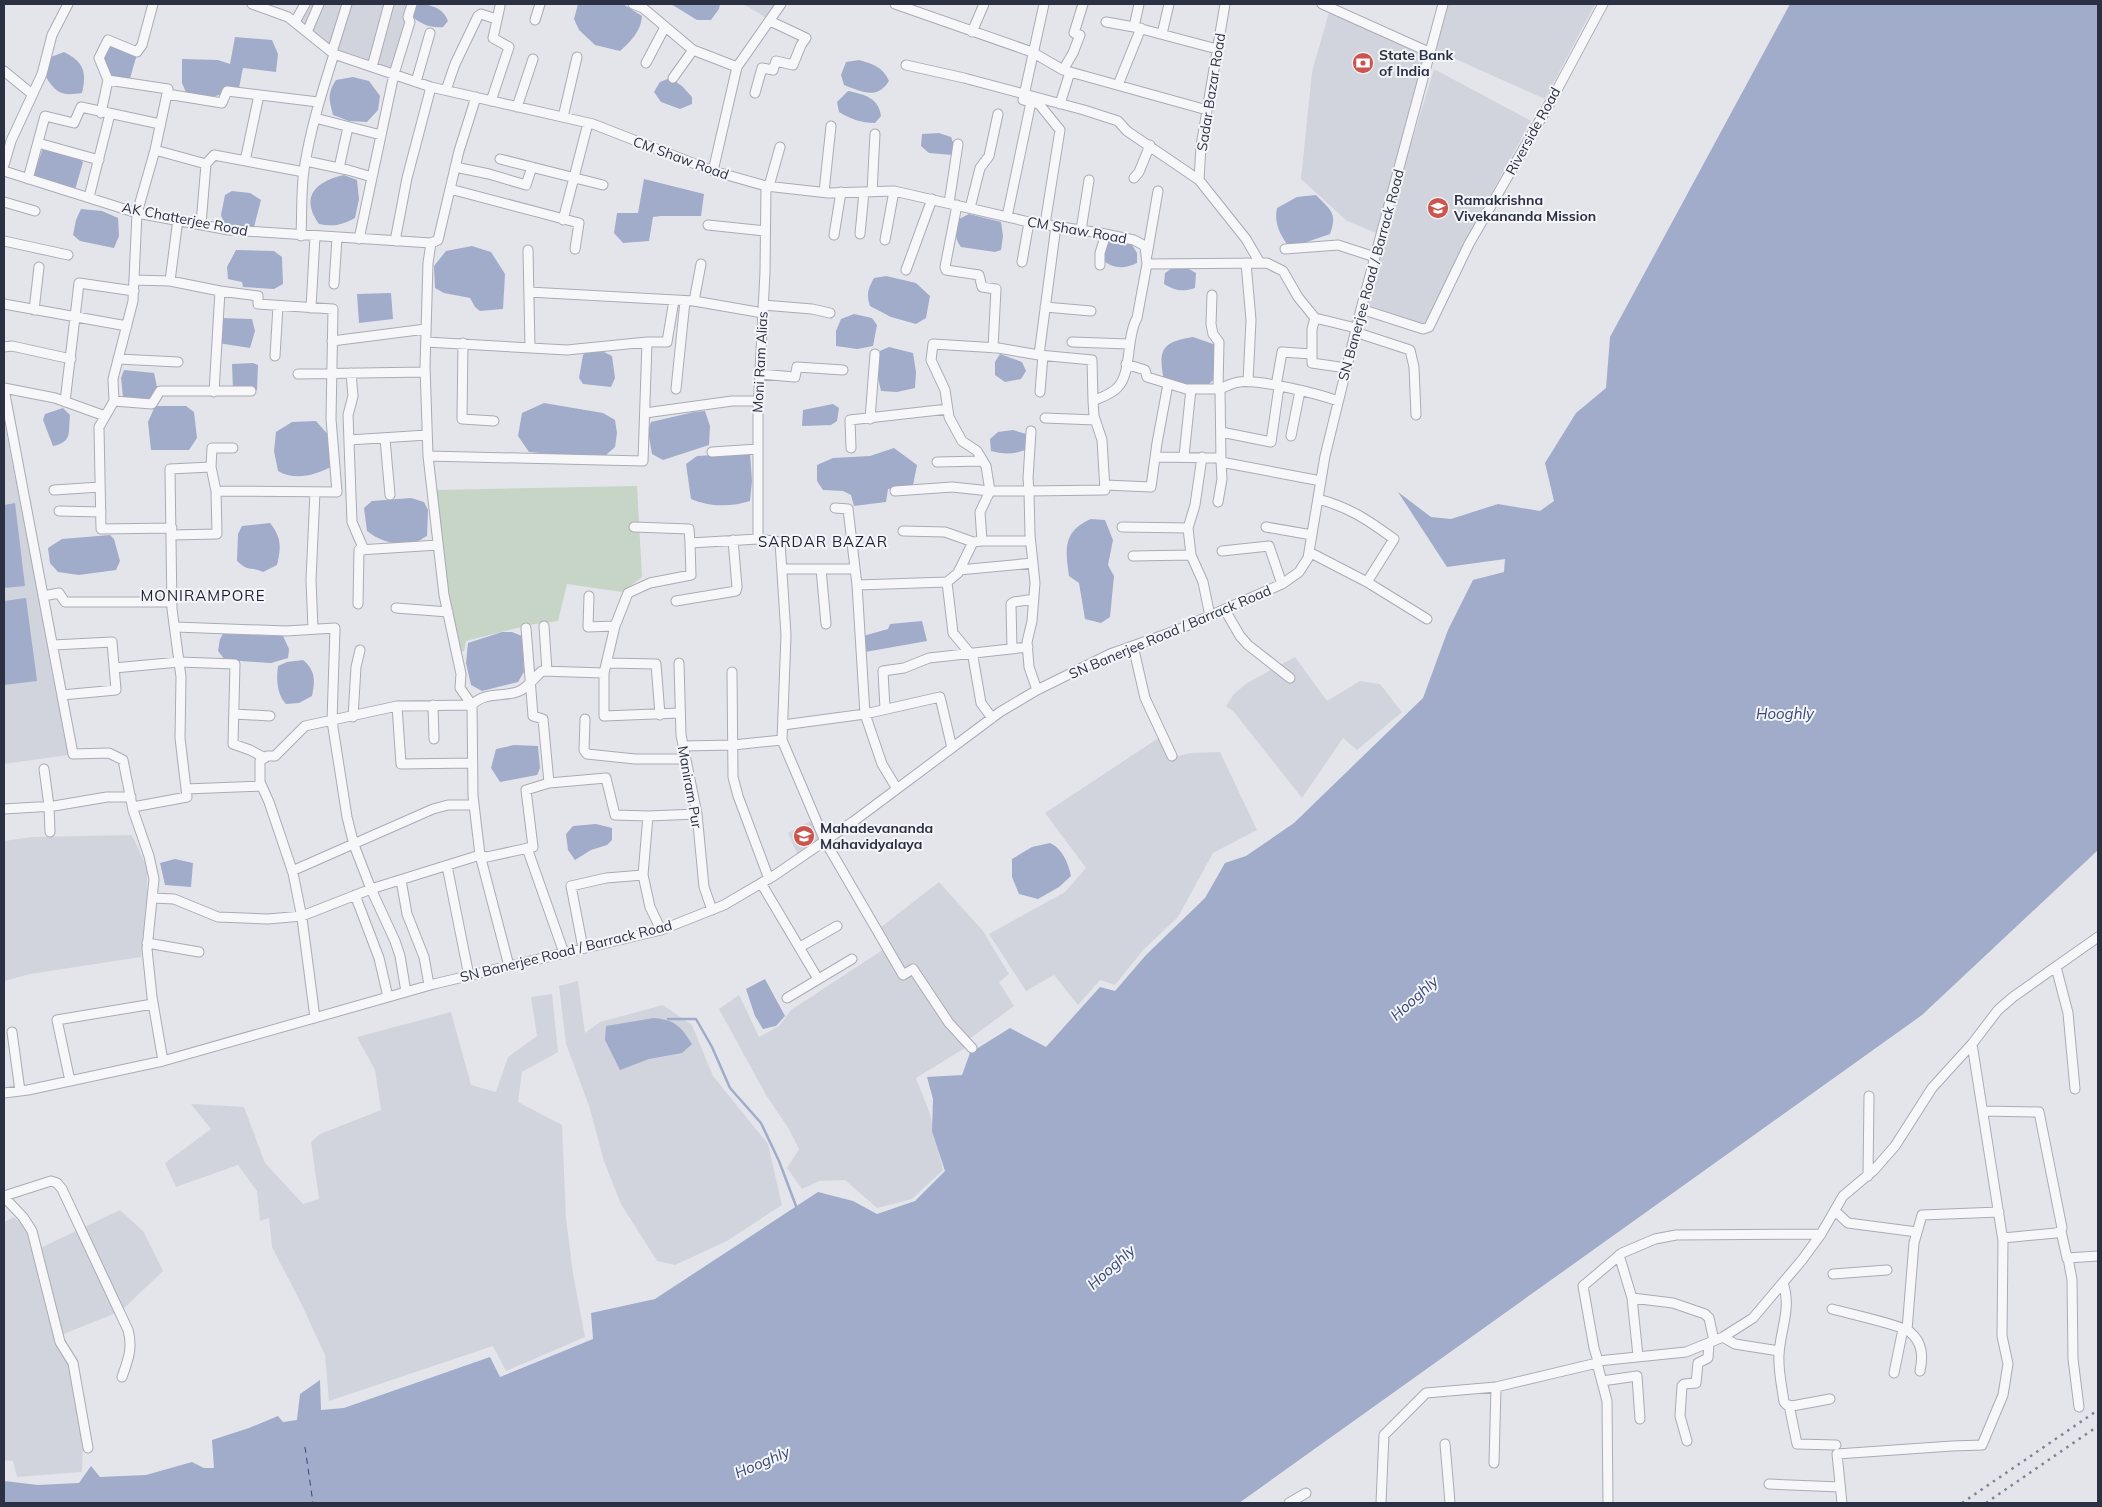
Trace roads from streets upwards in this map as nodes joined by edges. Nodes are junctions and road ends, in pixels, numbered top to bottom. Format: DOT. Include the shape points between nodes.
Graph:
graph roads {
  1 [pos="68,4"];
  2 [pos="153,4"];
  3 [pos="252,4"];
  4 [pos="305,4"];
  5 [pos="318,4"];
  6 [pos="347,4"];
  7 [pos="389,4"];
  8 [pos="412,4"];
  9 [pos="540,4"];
  10 [pos="633,4"];
  11 [pos="781,4"];
  12 [pos="895,4"];
  13 [pos="923,4"];
  14 [pos="984,4"];
  15 [pos="1044,4"];
  16 [pos="1082,4"];
  17 [pos="1139,4"];
  18 [pos="1169,4"];
  19 [pos="1225,4"];
  20 [pos="1322,4"];
  21 [pos="1443,4"];
  22 [pos="1603,4"];
  23 [pos="267,6"];
  24 [pos="500,6"];
  25 [pos="921,14"];
  26 [pos="496,19"];
  27 [pos="535,20"];
  28 [pos="770,21"];
  29 [pos="295,22"];
  30 [pos="1106,22"];
  31 [pos="665,27"];
  32 [pos="1138,28"];
  33 [pos="307,32"];
  34 [pos="972,32"];
  35 [pos="430,34"];
  36 [pos="1162,34"];
  37 [pos="1217,49"];
  38 [pos="693,50"];
  39 [pos="1032,52"];
  40 [pos="333,53"];
  41 [pos="1431,54"];
  42 [pos="577,57"];
  43 [pos="533,60"];
  44 [pos="646,62"];
  45 [pos="906,65"];
  46 [pos="372,67"];
  47 [pos="737,67"];
  48 [pos="4,71"];
  49 [pos="1066,71"];
  50 [pos="394,74"];
  51 [pos="673,78"];
  52 [pos="108,80"];
  53 [pos="416,82"];
  54 [pos="1118,85"];
  55 [pos="431,87"];
  56 [pos="446,90"];
  57 [pos="32,94"];
  58 [pos="167,94"];
  59 [pos="755,94"];
  60 [pos="259,95"];
  61 [pos="476,97"];
  62 [pos="1027,98"];
  63 [pos="491,101"];
  64 [pos="318,102"];
  65 [pos="1060,104"];
  66 [pos="517,107"];
  67 [pos="1207,110"];
  68 [pos="105,114"];
  69 [pos="998,114"];
  70 [pos="563,117"];
  71 [pos="315,118"];
  72 [pos="588,123"];
  73 [pos="160,124"];
  74 [pos="348,126"];
  75 [pos="830,126"];
  76 [pos="875,134"];
  77 [pos="381,135"];
  78 [pos="38,143"];
  79 [pos="958,144"];
  80 [pos="1150,145"];
  81 [pos="780,147"];
  82 [pos="154,150"];
  83 [pos="500,159"];
  84 [pos="98,160"];
  85 [pos="245,161"];
  86 [pos="306,161"];
  87 [pos="206,164"];
  88 [pos="4,165"];
  89 [pos="455,167"];
  90 [pos="532,167"];
  91 [pos="339,168"];
  92 [pos="713,171"];
  93 [pos="4,172"];
  94 [pos="304,172"];
  95 [pos="372,177"];
  96 [pos="575,178"];
  97 [pos="1134,178"];
  98 [pos="28,179"];
  99 [pos="1089,180"];
  100 [pos="1199,180"];
  101 [pos="603,185"];
  102 [pos="768,186"];
  103 [pos="450,189"];
  104 [pos="894,191"];
  105 [pos="1158,191"];
  106 [pos="824,192"];
  107 [pos="840,192"];
  108 [pos="868,192"];
  109 [pos="89,197"];
  110 [pos="932,199"];
  111 [pos="4,202"];
  112 [pos="953,204"];
  113 [pos="970,208"];
  114 [pos="35,211"];
  115 [pos="137,213"];
  116 [pos="1007,217"];
  117 [pos="178,219"];
  118 [pos="563,220"];
  119 [pos="1029,222"];
  120 [pos="201,224"];
  121 [pos="1045,224"];
  122 [pos="708,225"];
  123 [pos="1056,226"];
  124 [pos="1081,230"];
  125 [pos="766,231"];
  126 [pos="860,234"];
  127 [pos="1106,234"];
  128 [pos="834,235"];
  129 [pos="301,236"];
  130 [pos="315,236"];
  131 [pos="337,238"];
  132 [pos="359,239"];
  133 [pos="885,240"];
  134 [pos="4,241"];
  135 [pos="395,241"];
  136 [pos="431,243"];
  137 [pos="575,249"];
  138 [pos="1285,249"];
  139 [pos="528,250"];
  140 [pos="68,255"];
  141 [pos="1375,257"];
  142 [pos="1147,261"];
  143 [pos="1022,262"];
  144 [pos="1246,263"];
  145 [pos="1260,263"];
  146 [pos="701,264"];
  147 [pos="1100,265"];
  148 [pos="39,267"];
  149 [pos="906,270"];
  150 [pos="134,280"];
  151 [pos="170,281"];
  152 [pos="334,284"];
  153 [pos="134,291"];
  154 [pos="220,291"];
  155 [pos="529,292"];
  156 [pos="1212,295"];
  157 [pos="674,300"];
  158 [pos="689,301"];
  159 [pos="4,304"];
  160 [pos="278,306"];
  161 [pos="1045,307"];
  162 [pos="312,308"];
  163 [pos="763,309"];
  164 [pos="1361,309"];
  165 [pos="34,310"];
  166 [pos="1091,311"];
  167 [pos="830,313"];
  168 [pos="75,317"];
  169 [pos="1315,318"];
  170 [pos="127,326"];
  171 [pos="426,329"];
  172 [pos="1356,330"];
  173 [pos="332,341"];
  174 [pos="426,342"];
  175 [pos="647,342"];
  176 [pos="1072,342"];
  177 [pos="463,343"];
  178 [pos="1130,344"];
  179 [pos="4,347"];
  180 [pos="530,347"];
  181 [pos="993,348"];
  182 [pos="875,354"];
  183 [pos="1312,354"];
  184 [pos="1041,355"];
  185 [pos="275,356"];
  186 [pos="71,359"];
  187 [pos="118,359"];
  188 [pos="178,362"];
  189 [pos="1126,364"];
  190 [pos="1346,368"];
  191 [pos="843,370"];
  192 [pos="426,372"];
  193 [pos="350,373"];
  194 [pos="298,374"];
  195 [pos="331,374"];
  196 [pos="760,374"];
  197 [pos="1248,382"];
  198 [pos="1168,384"];
  199 [pos="1278,387"];
  200 [pos="4,388"];
  201 [pos="1219,388"];
  202 [pos="676,389"];
  203 [pos="1191,389"];
  204 [pos="1300,390"];
  205 [pos="214,392"];
  206 [pos="251,392"];
  207 [pos="1040,392"];
  208 [pos="1093,400"];
  209 [pos="114,401"];
  210 [pos="758,401"];
  211 [pos="1338,401"];
  212 [pos="65,402"];
  213 [pos="948,409"];
  214 [pos="645,412"];
  215 [pos="1416,415"];
  216 [pos="105,416"];
  217 [pos="1046,418"];
  218 [pos="870,419"];
  219 [pos="1095,420"];
  220 [pos="494,421"];
  221 [pos="1032,431"];
  222 [pos="1221,432"];
  223 [pos="427,435"];
  224 [pos="1290,436"];
  225 [pos="385,439"];
  226 [pos="349,440"];
  227 [pos="233,448"];
  228 [pos="851,448"];
  229 [pos="758,449"];
  230 [pos="712,452"];
  231 [pos="428,456"];
  232 [pos="1184,456"];
  233 [pos="1155,457"];
  234 [pos="1202,457"];
  235 [pos="1221,460"];
  236 [pos="983,461"];
  237 [pos="937,462"];
  238 [pos="211,467"];
  239 [pos="1321,481"];
  240 [pos="1105,484"];
  241 [pos="100,487"];
  242 [pos="54,490"];
  243 [pos="895,491"];
  244 [pos="990,491"];
  245 [pos="1030,491"];
  246 [pos="216,492"];
  247 [pos="315,492"];
  248 [pos="390,495"];
  249 [pos="1318,499"];
  250 [pos="1218,502"];
  251 [pos="835,508"];
  252 [pos="59,511"];
  253 [pos="101,512"];
  254 [pos="634,527"];
  255 [pos="1122,527"];
  256 [pos="1266,527"];
  257 [pos="1188,528"];
  258 [pos="903,531"];
  259 [pos="172,532"];
  260 [pos="1312,535"];
  261 [pos="758,539"];
  262 [pos="733,540"];
  263 [pos="1030,541"];
  264 [pos="978,542"];
  265 [pos="690,543"];
  266 [pos="438,545"];
  267 [pos="364,550"];
  268 [pos="1222,551"];
  269 [pos="1309,552"];
  270 [pos="1191,555"];
  271 [pos="1133,556"];
  272 [pos="1033,563"];
  273 [pos="782,569"];
  274 [pos="821,569"];
  275 [pos="854,569"];
  276 [pos="958,570"];
  277 [pos="947,582"];
  278 [pos="1367,582"];
  279 [pos="1282,584"];
  280 [pos="857,585"];
  281 [pos="44,596"];
  282 [pos="589,596"];
  283 [pos="1034,599"];
  284 [pos="676,601"];
  285 [pos="172,602"];
  286 [pos="358,604"];
  287 [pos="396,608"];
  288 [pos="1225,610"];
  289 [pos="448,612"];
  290 [pos="1210,616"];
  291 [pos="1427,619"];
  292 [pos="826,624"];
  293 [pos="544,626"];
  294 [pos="615,626"];
  295 [pos="175,627"];
  296 [pos="526,628"];
  297 [pos="313,629"];
  298 [pos="53,645"];
  299 [pos="1133,646"];
  300 [pos="1028,647"];
  301 [pos="1012,649"];
  302 [pos="360,650"];
  303 [pos="970,653"];
  304 [pos="179,662"];
  305 [pos="607,663"];
  306 [pos="679,663"];
  307 [pos="114,668"];
  308 [pos="547,671"];
  309 [pos="732,672"];
  310 [pos="604,673"];
  311 [pos="1290,678"];
  312 [pos="531,681"];
  313 [pos="1038,690"];
  314 [pos="62,695"];
  315 [pos="472,704"];
  316 [pos="433,705"];
  317 [pos="397,706"];
  318 [pos="885,709"];
  319 [pos="680,713"];
  320 [pos="234,714"];
  321 [pos="865,714"];
  322 [pos="660,715"];
  323 [pos="270,716"];
  324 [pos="354,717"];
  325 [pos="992,718"];
  326 [pos="585,719"];
  327 [pos="332,721"];
  328 [pos="783,725"];
  329 [pos="434,739"];
  330 [pos="782,740"];
  331 [pos="734,744"];
  332 [pos="683,746"];
  333 [pos="952,748"];
  334 [pos="1172,756"];
  335 [pos="265,758"];
  336 [pos="685,759"];
  337 [pos="472,763"];
  338 [pos="44,769"];
  339 [pos="549,783"];
  340 [pos="262,786"];
  341 [pos="186,789"];
  342 [pos="897,789"];
  343 [pos="131,797"];
  344 [pos="474,804"];
  345 [pos="49,806"];
  346 [pos="133,807"];
  347 [pos="4,809"];
  348 [pos="697,814"];
  349 [pos="648,816"];
  350 [pos="50,832"];
  351 [pos="825,840"];
  352 [pos="354,845"];
  353 [pos="527,848"];
  354 [pos="480,856"];
  355 [pos="447,866"];
  356 [pos="292,871"];
  357 [pos="643,875"];
  358 [pos="401,880"];
  359 [pos="765,881"];
  360 [pos="371,889"];
  361 [pos="354,895"];
  362 [pos="152,898"];
  363 [pos="712,910"];
  364 [pos="302,916"];
  365 [pos="837,926"];
  366 [pos="661,930"];
  367 [pos="2098,937"];
  368 [pos="148,943"];
  369 [pos="800,947"];
  370 [pos="583,948"];
  371 [pos="200,952"];
  372 [pos="564,953"];
  373 [pos="852,959"];
  374 [pos="509,966"];
  375 [pos="2056,967"];
  376 [pos="469,976"];
  377 [pos="818,979"];
  378 [pos="429,986"];
  379 [pos="406,992"];
  380 [pos="388,997"];
  381 [pos="787,998"];
  382 [pos="153,1004"];
  383 [pos="315,1018"];
  384 [pos="12,1032"];
  385 [pos="1972,1044"];
  386 [pos="972,1048"];
  387 [pos="163,1062"];
  388 [pos="70,1081"];
  389 [pos="2075,1090"];
  390 [pos="20,1091"];
  391 [pos="4,1093"];
  392 [pos="1869,1096"];
  393 [pos="1983,1111"];
  394 [pos="1868,1176"];
  395 [pos="4,1196"];
  396 [pos="1835,1211"];
  397 [pos="1999,1212"];
  398 [pos="2061,1231"];
  399 [pos="1917,1232"];
  400 [pos="1821,1234"];
  401 [pos="2003,1238"];
  402 [pos="1619,1256"];
  403 [pos="2098,1256"];
  404 [pos="2068,1258"];
  405 [pos="1887,1270"];
  406 [pos="1833,1274"];
  407 [pos="1783,1283"];
  408 [pos="1632,1298"];
  409 [pos="1832,1309"];
  410 [pos="1905,1330"];
  411 [pos="1723,1337"];
  412 [pos="1711,1342"];
  413 [pos="1779,1351"];
  414 [pos="1638,1356"];
  415 [pos="1598,1362"];
  416 [pos="1920,1371"];
  417 [pos="1894,1373"];
  418 [pos="122,1377"];
  419 [pos="1602,1381"];
  420 [pos="1496,1387"];
  421 [pos="1830,1399"];
  422 [pos="1789,1406"];
  423 [pos="2079,1407"];
  424 [pos="1640,1420"];
  425 [pos="1687,1441"];
  426 [pos="1445,1444"];
  427 [pos="1836,1445"];
  428 [pos="88,1448"];
  429 [pos="1494,1463"];
  430 [pos="1770,1484"];
  431 [pos="1840,1487"];
  432 [pos="1306,1493"];
  433 [pos="1289,1503"];
  434 [pos="1381,1503"];
  435 [pos="1450,1503"];
  436 [pos="1608,1503"];
  437 [pos="1842,1503"];
  1 -- 57 [label="street" via="52,35 42,74"];
  2 -- 52 [label="street" via="142,45 137,52 108,40 99,58"];
  3 -- 23 [label="street, CM Shaw Road"];
  4 -- 29 [label="street"];
  5 -- 33 [label="street"];
  6 -- 40 [label="street"];
  7 -- 46 [label="street"];
  8 -- 50 [label="street" via="408,17 410,22"];
  9 -- 27 [label="street"];
  10 -- 31 [label="street" via="643,8"];
  11 -- 28 [label="street"];
  12 -- 25 [label="street"];
  13 -- 25 [label="street"];
  14 -- 34 [label="street"];
  15 -- 39 [label="street"];
  16 -- 49 [label="street" via="1074,33 1080,35"];
  17 -- 32 [label="street"];
  18 -- 36 [label="street"];
  19 -- 37 [label="street, Sadar Bazar Road"];
  20 -- 41 [label="street"];
  21 -- 41 [label="street, SN Banerjee Road / Barrack Road"];
  22 -- 164 [label="street, Riverside Road" via="1469,244 1429,327 1423,329"];
  23 -- 29 [label="street, CM Shaw Road"];
  24 -- 26 [label="street"];
  25 -- 34 [label="street"];
  26 -- 56 [label="street" via="478,16"];
  26 -- 63 [label="street" via="493,38 509,47"];
  28 -- 47 [label="street"];
  28 -- 59 [label="street" via="806,38 793,65 776,62 773,70 762,68"];
  29 -- 33 [label="street, CM Shaw Road"];
  30 -- 32 [label="street"];
  31 -- 38 [label="street"];
  31 -- 44 [label="street"];
  32 -- 36 [label="street"];
  32 -- 54 [label="street"];
  33 -- 40 [label="street, CM Shaw Road"];
  34 -- 39 [label="street"];
  35 -- 53 [label="street"];
  36 -- 37 [label="street"];
  37 -- 67 [label="street, Sadar Bazar Road"];
  38 -- 47 [label="street"];
  38 -- 51 [label="street"];
  39 -- 49 [label="street"];
  39 -- 62 [label="street"];
  40 -- 46 [label="street, CM Shaw Road"];
  40 -- 64 [label="street"];
  41 -- 141 [label="street, SN Banerjee Road / Barrack Road"];
  42 -- 70 [label="street"];
  43 -- 66 [label="street"];
  45 -- 62 [label="street" via="964,78"];
  46 -- 50 [label="street, CM Shaw Road"];
  47 -- 92 [label="street"];
  48 -- 57 [label="street"];
  49 -- 54 [label="street"];
  49 -- 65 [label="street"];
  50 -- 53 [label="street, CM Shaw Road"];
  50 -- 77 [label="street"];
  52 -- 58 [label="street" via="168,89"];
  52 -- 68 [label="street"];
  53 -- 55 [label="street, CM Shaw Road"];
  54 -- 67 [label="street"];
  55 -- 56 [label="street, CM Shaw Road"];
  55 -- 135 [label="street" via="407,178"];
  56 -- 61 [label="street, CM Shaw Road"];
  57 -- 88 [label="street"];
  58 -- 60 [label="street" via="222,104 227,91"];
  58 -- 73 [label="street"];
  60 -- 64 [label="street"];
  60 -- 85 [label="street"];
  61 -- 63 [label="street, CM Shaw Road"];
  61 -- 89 [label="street"];
  62 -- 65 [label="street"];
  62 -- 116 [label="street"];
  62 -- 121 [label="street" via="1039,104 1060,130"];
  63 -- 66 [label="street, CM Shaw Road"];
  64 -- 71 [label="street"];
  65 -- 80 [label="street" via="1118,121"];
  66 -- 70 [label="street, CM Shaw Road"];
  67 -- 100 [label="street, Sadar Bazar Road" via="1200,146"];
  68 -- 73 [label="street"];
  68 -- 78 [label="street" via="81,107 74,123 45,116"];
  68 -- 84 [label="street"];
  69 -- 113 [label="street" via="989,156 980,168"];
  70 -- 72 [label="street, CM Shaw Road"];
  71 -- 74 [label="street"];
  71 -- 86 [label="street"];
  72 -- 92 [label="street, CM Shaw Road"];
  72 -- 96 [label="street"];
  73 -- 82 [label="street"];
  74 -- 77 [label="street"];
  74 -- 91 [label="street"];
  75 -- 106 [label="street"];
  76 -- 108 [label="street"];
  77 -- 95 [label="street"];
  78 -- 84 [label="street"];
  78 -- 98 [label="street"];
  79 -- 112 [label="street"];
  80 -- 97 [label="street"];
  80 -- 100 [label="street"];
  81 -- 102 [label="street, Moni Ram Alias"];
  82 -- 87 [label="street"];
  82 -- 115 [label="street"];
  83 -- 90 [label="street"];
  84 -- 109 [label="street"];
  85 -- 87 [label="street" via="214,155"];
  85 -- 94 [label="street"];
  86 -- 91 [label="street"];
  86 -- 94 [label="street"];
  87 -- 120 [label="street"];
  89 -- 90 [label="street" via="524,185"];
  89 -- 103 [label="street"];
  90 -- 96 [label="street"];
  91 -- 95 [label="street"];
  92 -- 102 [label="street, CM Shaw Road"];
  93 -- 98 [label="street, AK Chatterjee Road"];
  94 -- 129 [label="street"];
  95 -- 132 [label="street"];
  96 -- 101 [label="street"];
  96 -- 118 [label="street"];
  98 -- 109 [label="street, AK Chatterjee Road"];
  99 -- 124 [label="street"];
  100 -- 145 [label="street" via="1246,239"];
  102 -- 106 [label="street, CM Shaw Road"];
  102 -- 125 [label="street, Moni Ram Alias"];
  103 -- 118 [label="street"];
  103 -- 136 [label="street" via="438,240"];
  104 -- 108 [label="street, CM Shaw Road"];
  104 -- 110 [label="street, CM Shaw Road"];
  104 -- 133 [label="street"];
  105 -- 142 [label="street"];
  106 -- 107 [label="street, CM Shaw Road"];
  107 -- 108 [label="street, CM Shaw Road"];
  107 -- 128 [label="street"];
  108 -- 126 [label="street"];
  109 -- 115 [label="street, AK Chatterjee Road"];
  110 -- 112 [label="street, CM Shaw Road"];
  110 -- 149 [label="street"];
  111 -- 114 [label="street"];
  112 -- 113 [label="street, CM Shaw Road"];
  112 -- 181 [label="street" via="945,267 946,270 979,275 982,287 996,289"];
  113 -- 116 [label="street, CM Shaw Road"];
  115 -- 117 [label="street, AK Chatterjee Road"];
  115 -- 150 [label="street"];
  116 -- 119 [label="street, CM Shaw Road"];
  117 -- 120 [label="street, AK Chatterjee Road"];
  117 -- 151 [label="street"];
  118 -- 137 [label="street" via="578,223"];
  119 -- 121 [label="street, CM Shaw Road"];
  119 -- 143 [label="street"];
  120 -- 129 [label="street, AK Chatterjee Road" via="230,230"];
  121 -- 123 [label="street, CM Shaw Road"];
  122 -- 125 [label="street"];
  123 -- 124 [label="street, CM Shaw Road"];
  123 -- 161 [label="street"];
  124 -- 127 [label="street, CM Shaw Road"];
  125 -- 163 [label="street, Moni Ram Alias"];
  127 -- 142 [label="street, CM Shaw Road" via="1145,246"];
  127 -- 147 [label="street"];
  129 -- 130 [label="street, AK Chatterjee Road"];
  130 -- 131 [label="street, AK Chatterjee Road"];
  130 -- 162 [label="street"];
  131 -- 132 [label="street, AK Chatterjee Road"];
  131 -- 152 [label="street"];
  132 -- 135 [label="street, AK Chatterjee Road"];
  134 -- 140 [label="street"];
  135 -- 136 [label="street, AK Chatterjee Road"];
  136 -- 171 [label="street"];
  138 -- 141 [label="street" via="1338,245"];
  139 -- 155 [label="street"];
  141 -- 164 [label="street, SN Banerjee Road / Barrack Road"];
  142 -- 144 [label="street"];
  142 -- 178 [label="street"];
  144 -- 145 [label="street"];
  144 -- 197 [label="street" via="1251,320"];
  145 -- 169 [label="street" via="1267,262 1283,271"];
  146 -- 158 [label="street"];
  148 -- 165 [label="street"];
  150 -- 151 [label="street"];
  150 -- 153 [label="street"];
  151 -- 154 [label="street"];
  153 -- 168 [label="street" via="79,283"];
  153 -- 170 [label="street"];
  154 -- 160 [label="street" via="258,296 258,304"];
  154 -- 205 [label="street"];
  155 -- 157 [label="street"];
  155 -- 180 [label="street"];
  156 -- 201 [label="street" via="1212,334 1219,342"];
  157 -- 158 [label="street"];
  157 -- 175 [label="street" via="667,342"];
  158 -- 163 [label="street" via="742,311"];
  158 -- 202 [label="street"];
  159 -- 165 [label="street"];
  160 -- 162 [label="street"];
  160 -- 185 [label="street"];
  161 -- 166 [label="street"];
  161 -- 184 [label="street"];
  162 -- 173 [label="street" via="333,309"];
  163 -- 167 [label="street" via="812,309"];
  163 -- 196 [label="street, Moni Ram Alias"];
  164 -- 172 [label="street, SN Banerjee Road / Barrack Road"];
  165 -- 168 [label="street"];
  168 -- 170 [label="street"];
  168 -- 186 [label="street"];
  169 -- 172 [label="street"];
  169 -- 183 [label="street"];
  170 -- 187 [label="street"];
  171 -- 173 [label="street"];
  171 -- 174 [label="street"];
  172 -- 190 [label="street, SN Banerjee Road / Barrack Road"];
  172 -- 215 [label="street" via="1410,350 1414,366"];
  173 -- 195 [label="street"];
  174 -- 177 [label="street"];
  174 -- 192 [label="street"];
  175 -- 180 [label="street" via="568,350"];
  175 -- 214 [label="street"];
  176 -- 178 [label="street"];
  177 -- 180 [label="street"];
  177 -- 220 [label="street" via="462,419"];
  178 -- 189 [label="street"];
  179 -- 186 [label="street"];
  181 -- 184 [label="street"];
  181 -- 213 [label="street" via="933,344 931,360 945,390"];
  182 -- 218 [label="street"];
  183 -- 190 [label="street" via="1312,363"];
  183 -- 199 [label="street" via="1282,352"];
  184 -- 207 [label="street"];
  184 -- 208 [label="street" via="1092,360"];
  186 -- 212 [label="street"];
  187 -- 188 [label="street"];
  187 -- 209 [label="street" via="113,379"];
  189 -- 198 [label="street" via="1145,370 1147,377"];
  189 -- 208 [label="street" via="1119,386"];
  190 -- 211 [label="street, SN Banerjee Road / Barrack Road"];
  191 -- 196 [label="street" via="797,367 795,377"];
  192 -- 193 [label="street"];
  192 -- 223 [label="street"];
  193 -- 195 [label="street"];
  193 -- 226 [label="street" via="353,396 348,415"];
  194 -- 195 [label="street"];
  195 -- 247 [label="street" via="337,492"];
  196 -- 210 [label="street, Moni Ram Alias"];
  197 -- 199 [label="street"];
  197 -- 201 [label="street"];
  198 -- 203 [label="street"];
  198 -- 233 [label="street"];
  199 -- 204 [label="street"];
  199 -- 222 [label="street" via="1271,442"];
  200 -- 212 [label="street"];
  200 -- 281 [label="street"];
  201 -- 203 [label="street"];
  201 -- 222 [label="street"];
  203 -- 232 [label="street"];
  204 -- 211 [label="street"];
  204 -- 224 [label="street"];
  205 -- 206 [label="street"];
  205 -- 209 [label="street" via="160,391 152,404"];
  208 -- 219 [label="street"];
  209 -- 216 [label="street"];
  210 -- 214 [label="street" via="732,401"];
  210 -- 229 [label="street, Moni Ram Alias"];
  211 -- 239 [label="street, SN Banerjee Road / Barrack Road"];
  212 -- 216 [label="street"];
  213 -- 218 [label="street"];
  213 -- 236 [label="street" via="962,441 977,451"];
  214 -- 231 [label="street" via="643,461"];
  216 -- 241 [label="street" via="99,427"];
  217 -- 219 [label="street"];
  218 -- 228 [label="street" via="848,421"];
  219 -- 240 [label="street" via="1102,440"];
  221 -- 245 [label="street"];
  222 -- 235 [label="street"];
  223 -- 225 [label="street"];
  223 -- 231 [label="street"];
  225 -- 226 [label="street"];
  225 -- 248 [label="street"];
  226 -- 267 [label="street" via="352,522"];
  227 -- 238 [label="street" via="212,448"];
  229 -- 230 [label="street"];
  229 -- 261 [label="street, Moni Ram Alias"];
  231 -- 266 [label="street"];
  232 -- 233 [label="street"];
  232 -- 234 [label="street"];
  233 -- 240 [label="street" via="1152,487"];
  234 -- 235 [label="street"];
  234 -- 257 [label="street"];
  235 -- 239 [label="street"];
  235 -- 250 [label="street"];
  236 -- 237 [label="street"];
  236 -- 244 [label="street"];
  238 -- 246 [label="street"];
  238 -- 259 [label="street" via="170,469"];
  239 -- 249 [label="street, SN Banerjee Road / Barrack Road"];
  240 -- 245 [label="street" via="1105,490"];
  241 -- 242 [label="street"];
  241 -- 253 [label="street"];
  243 -- 244 [label="street" via="952,487"];
  244 -- 245 [label="street"];
  244 -- 264 [label="street" via="980,512"];
  245 -- 263 [label="street"];
  246 -- 247 [label="street"];
  246 -- 259 [label="street" via="217,534"];
  247 -- 297 [label="street" via="311,580"];
  249 -- 260 [label="street, SN Banerjee Road / Barrack Road"];
  249 -- 278 [label="street" via="1364,516 1394,539"];
  251 -- 275 [label="street" via="848,509"];
  252 -- 253 [label="street"];
  253 -- 259 [label="street" via="101,529"];
  254 -- 265 [label="street" via="689,529"];
  255 -- 257 [label="street"];
  256 -- 260 [label="street"];
  257 -- 270 [label="street"];
  258 -- 264 [label="street" via="945,532"];
  259 -- 285 [label="street"];
  260 -- 269 [label="street, SN Banerjee Road / Barrack Road"];
  261 -- 262 [label="street"];
  261 -- 273 [label="street" via="780,542"];
  262 -- 265 [label="street"];
  262 -- 284 [label="street" via="736,591"];
  263 -- 264 [label="street"];
  263 -- 272 [label="street"];
  264 -- 276 [label="street"];
  265 -- 294 [label="street" via="690,575 650,583 628,593"];
  266 -- 267 [label="street"];
  266 -- 289 [label="street"];
  267 -- 286 [label="street" via="359,550"];
  268 -- 279 [label="street" via="1269,546"];
  269 -- 278 [label="street"];
  269 -- 279 [label="street, SN Banerjee Road / Barrack Road" via="1299,572"];
  270 -- 271 [label="street"];
  270 -- 290 [label="street" via="1203,582"];
  272 -- 276 [label="street"];
  272 -- 283 [label="street"];
  273 -- 274 [label="street"];
  273 -- 328 [label="street" via="786,634"];
  274 -- 275 [label="street"];
  274 -- 292 [label="street"];
  275 -- 280 [label="street"];
  276 -- 277 [label="street"];
  277 -- 280 [label="street"];
  277 -- 303 [label="street" via="952,633"];
  278 -- 291 [label="street"];
  279 -- 288 [label="street, SN Banerjee Road / Barrack Road"];
  280 -- 321 [label="street"];
  281 -- 285 [label="street" via="59,593 66,602"];
  281 -- 298 [label="street"];
  282 -- 294 [label="street" via="588,627"];
  283 -- 300 [label="street"];
  283 -- 301 [label="street" via="1011,604"];
  285 -- 295 [label="street"];
  287 -- 289 [label="street"];
  288 -- 290 [label="street, SN Banerjee Road / Barrack Road"];
  288 -- 311 [label="street" via="1248,645"];
  289 -- 315 [label="street" via="459,660 460,688"];
  290 -- 299 [label="street, SN Banerjee Road / Barrack Road"];
  293 -- 308 [label="street"];
  294 -- 305 [label="street"];
  295 -- 297 [label="street"];
  295 -- 304 [label="street"];
  296 -- 312 [label="street"];
  297 -- 327 [label="street" via="335,628"];
  298 -- 307 [label="street" via="112,642"];
  298 -- 314 [label="street"];
  299 -- 313 [label="street, SN Banerjee Road / Barrack Road"];
  299 -- 334 [label="street" via="1145,698"];
  300 -- 301 [label="street"];
  300 -- 313 [label="street" via="1029,667"];
  301 -- 303 [label="street"];
  302 -- 324 [label="street"];
  303 -- 318 [label="street" via="924,659 904,668 884,671"];
  303 -- 325 [label="street" via="974,658 981,703"];
  304 -- 307 [label="street"];
  304 -- 320 [label="street" via="235,664"];
  304 -- 341 [label="street" via="180,738"];
  305 -- 310 [label="street"];
  305 -- 322 [label="street" via="656,664"];
  306 -- 319 [label="street, Maniram Pur"];
  307 -- 314 [label="street" via="116,690"];
  308 -- 310 [label="street"];
  308 -- 312 [label="street" via="542,671"];
  309 -- 331 [label="street"];
  310 -- 322 [label="street" via="604,716"];
  312 -- 315 [label="street" via="518,692 478,698"];
  312 -- 339 [label="street" via="533,716 543,719"];
  313 -- 325 [label="street, SN Banerjee Road / Barrack Road"];
  314 -- 343 [label="street" via="74,754 109,752 123,760"];
  315 -- 316 [label="street"];
  315 -- 337 [label="street"];
  316 -- 317 [label="street"];
  316 -- 329 [label="street"];
  317 -- 324 [label="street"];
  317 -- 337 [label="street" via="401,764"];
  318 -- 321 [label="street"];
  318 -- 333 [label="street" via="940,697"];
  319 -- 322 [label="street"];
  319 -- 332 [label="street, Maniram Pur"];
  320 -- 323 [label="street"];
  320 -- 335 [label="street" via="234,745"];
  321 -- 328 [label="street"];
  321 -- 342 [label="street" via="882,764"];
  324 -- 327 [label="street"];
  325 -- 333 [label="street, SN Banerjee Road / Barrack Road"];
  326 -- 336 [label="street" via="584,750 587,754 635,760"];
  327 -- 335 [label="street" via="305,726 275,756"];
  327 -- 352 [label="street"];
  328 -- 330 [label="street"];
  330 -- 331 [label="street"];
  330 -- 351 [label="street"];
  331 -- 332 [label="street"];
  331 -- 359 [label="street" via="733,777"];
  332 -- 336 [label="street, Maniram Pur"];
  333 -- 342 [label="street, SN Banerjee Road / Barrack Road"];
  335 -- 340 [label="street" via="260,761"];
  336 -- 348 [label="street, Maniram Pur"];
  337 -- 344 [label="street"];
  338 -- 345 [label="street"];
  339 -- 349 [label="street" via="606,778 615,815"];
  339 -- 353 [label="street" via="526,790 533,847"];
  340 -- 341 [label="street"];
  340 -- 356 [label="street"];
  341 -- 346 [label="street" via="187,797"];
  342 -- 351 [label="street, SN Banerjee Road / Barrack Road"];
  343 -- 345 [label="street" via="107,797"];
  343 -- 346 [label="street"];
  344 -- 352 [label="street" via="432,809"];
  344 -- 354 [label="street"];
  345 -- 347 [label="street"];
  345 -- 350 [label="street"];
  346 -- 362 [label="street" via="154,879"];
  348 -- 349 [label="street"];
  348 -- 363 [label="street, Maniram Pur" via="704,887"];
  349 -- 357 [label="street"];
  351 -- 359 [label="street, SN Banerjee Road / Barrack Road"];
  351 -- 386 [label="street" via="904,975 913,969 949,1023"];
  352 -- 356 [label="street"];
  352 -- 360 [label="street"];
  353 -- 354 [label="street"];
  353 -- 372 [label="street"];
  354 -- 355 [label="street"];
  354 -- 374 [label="street"];
  355 -- 358 [label="street"];
  355 -- 376 [label="street"];
  356 -- 364 [label="street"];
  357 -- 366 [label="street" via="650,907"];
  357 -- 370 [label="street" via="606,878 571,886"];
  358 -- 360 [label="street"];
  358 -- 378 [label="street" via="407,914 424,957"];
  359 -- 363 [label="street, SN Banerjee Road / Barrack Road"];
  359 -- 369 [label="street"];
  360 -- 361 [label="street"];
  360 -- 379 [label="street" via="395,941"];
  361 -- 364 [label="street"];
  361 -- 380 [label="street" via="379,958"];
  362 -- 364 [label="street" via="174,899 218,917 268,919"];
  362 -- 368 [label="street"];
  363 -- 366 [label="street, SN Banerjee Road / Barrack Road"];
  364 -- 383 [label="street"];
  365 -- 369 [label="street"];
  366 -- 370 [label="street, SN Banerjee Road / Barrack Road"];
  367 -- 375 [label="street"];
  368 -- 371 [label="street"];
  368 -- 382 [label="street"];
  369 -- 377 [label="street"];
  370 -- 372 [label="street, SN Banerjee Road / Barrack Road"];
  372 -- 374 [label="street, SN Banerjee Road / Barrack Road"];
  373 -- 377 [label="street"];
  374 -- 376 [label="street, SN Banerjee Road / Barrack Road"];
  375 -- 385 [label="street" via="2004,1004"];
  375 -- 389 [label="street" via="2068,1013"];
  376 -- 378 [label="street, SN Banerjee Road / Barrack Road"];
  377 -- 381 [label="street"];
  378 -- 379 [label="street, SN Banerjee Road / Barrack Road"];
  379 -- 380 [label="street, SN Banerjee Road / Barrack Road"];
  380 -- 383 [label="street, SN Banerjee Road / Barrack Road"];
  382 -- 387 [label="street"];
  382 -- 388 [label="street" via="57,1020"];
  383 -- 387 [label="street, SN Banerjee Road / Barrack Road"];
  384 -- 390 [label="street"];
  385 -- 393 [label="street"];
  385 -- 394 [label="street" via="1932,1088 1895,1146"];
  387 -- 388 [label="street, SN Banerjee Road / Barrack Road"];
  388 -- 390 [label="street, SN Banerjee Road / Barrack Road"];
  390 -- 391 [label="street, SN Banerjee Road / Barrack Road"];
  392 -- 394 [label="street"];
  393 -- 397 [label="street"];
  393 -- 398 [label="street" via="2039,1112"];
  394 -- 396 [label="street" via="1847,1192"];
  395 -- 418 [label="street" via="51,1181 62,1190 128,1330 130,1352"];
  395 -- 428 [label="street" via="32,1231 60,1342 73,1363"];
  396 -- 399 [label="street" via="1848,1223"];
  396 -- 400 [label="street"];
  397 -- 399 [label="street" via="1925,1214"];
  397 -- 401 [label="street"];
  398 -- 401 [label="street"];
  398 -- 404 [label="street"];
  399 -- 410 [label="street"];
  400 -- 402 [label="street" via="1676,1235 1655,1239"];
  400 -- 407 [label="street"];
  401 -- 431 [label="street" via="2002,1336 2008,1366 2003,1395 1984,1443 1979,1446 1837,1454"];
  402 -- 408 [label="street"];
  402 -- 415 [label="street" via="1582,1286"];
  403 -- 404 [label="street"];
  404 -- 423 [label="street"];
  405 -- 406 [label="street"];
  407 -- 411 [label="street" via="1753,1318"];
  407 -- 413 [label="street" via="1788,1298"];
  408 -- 412 [label="street" via="1673,1303 1705,1314 1709,1318"];
  408 -- 414 [label="street"];
  409 -- 410 [label="street"];
  410 -- 416 [label="street" via="1918,1342 1923,1354"];
  410 -- 417 [label="street"];
  411 -- 412 [label="street"];
  411 -- 413 [label="street" via="1735,1344"];
  412 -- 414 [label="street" via="1686,1352"];
  412 -- 425 [label="street" via="1708,1358 1698,1363 1696,1383 1682,1386 1680,1416"];
  413 -- 422 [label="street" via="1784,1402"];
  414 -- 415 [label="street"];
  415 -- 419 [label="street"];
  415 -- 420 [label="street"];
  419 -- 424 [label="street" via="1638,1376"];
  419 -- 436 [label="street" via="1607,1400"];
  420 -- 429 [label="street"];
  420 -- 434 [label="street" via="1426,1393 1384,1435"];
  421 -- 422 [label="street"];
  422 -- 427 [label="street" via="1797,1444"];
  426 -- 435 [label="street"];
  430 -- 431 [label="street"];
  431 -- 437 [label="street"];
  432 -- 433 [label="street"];
}
